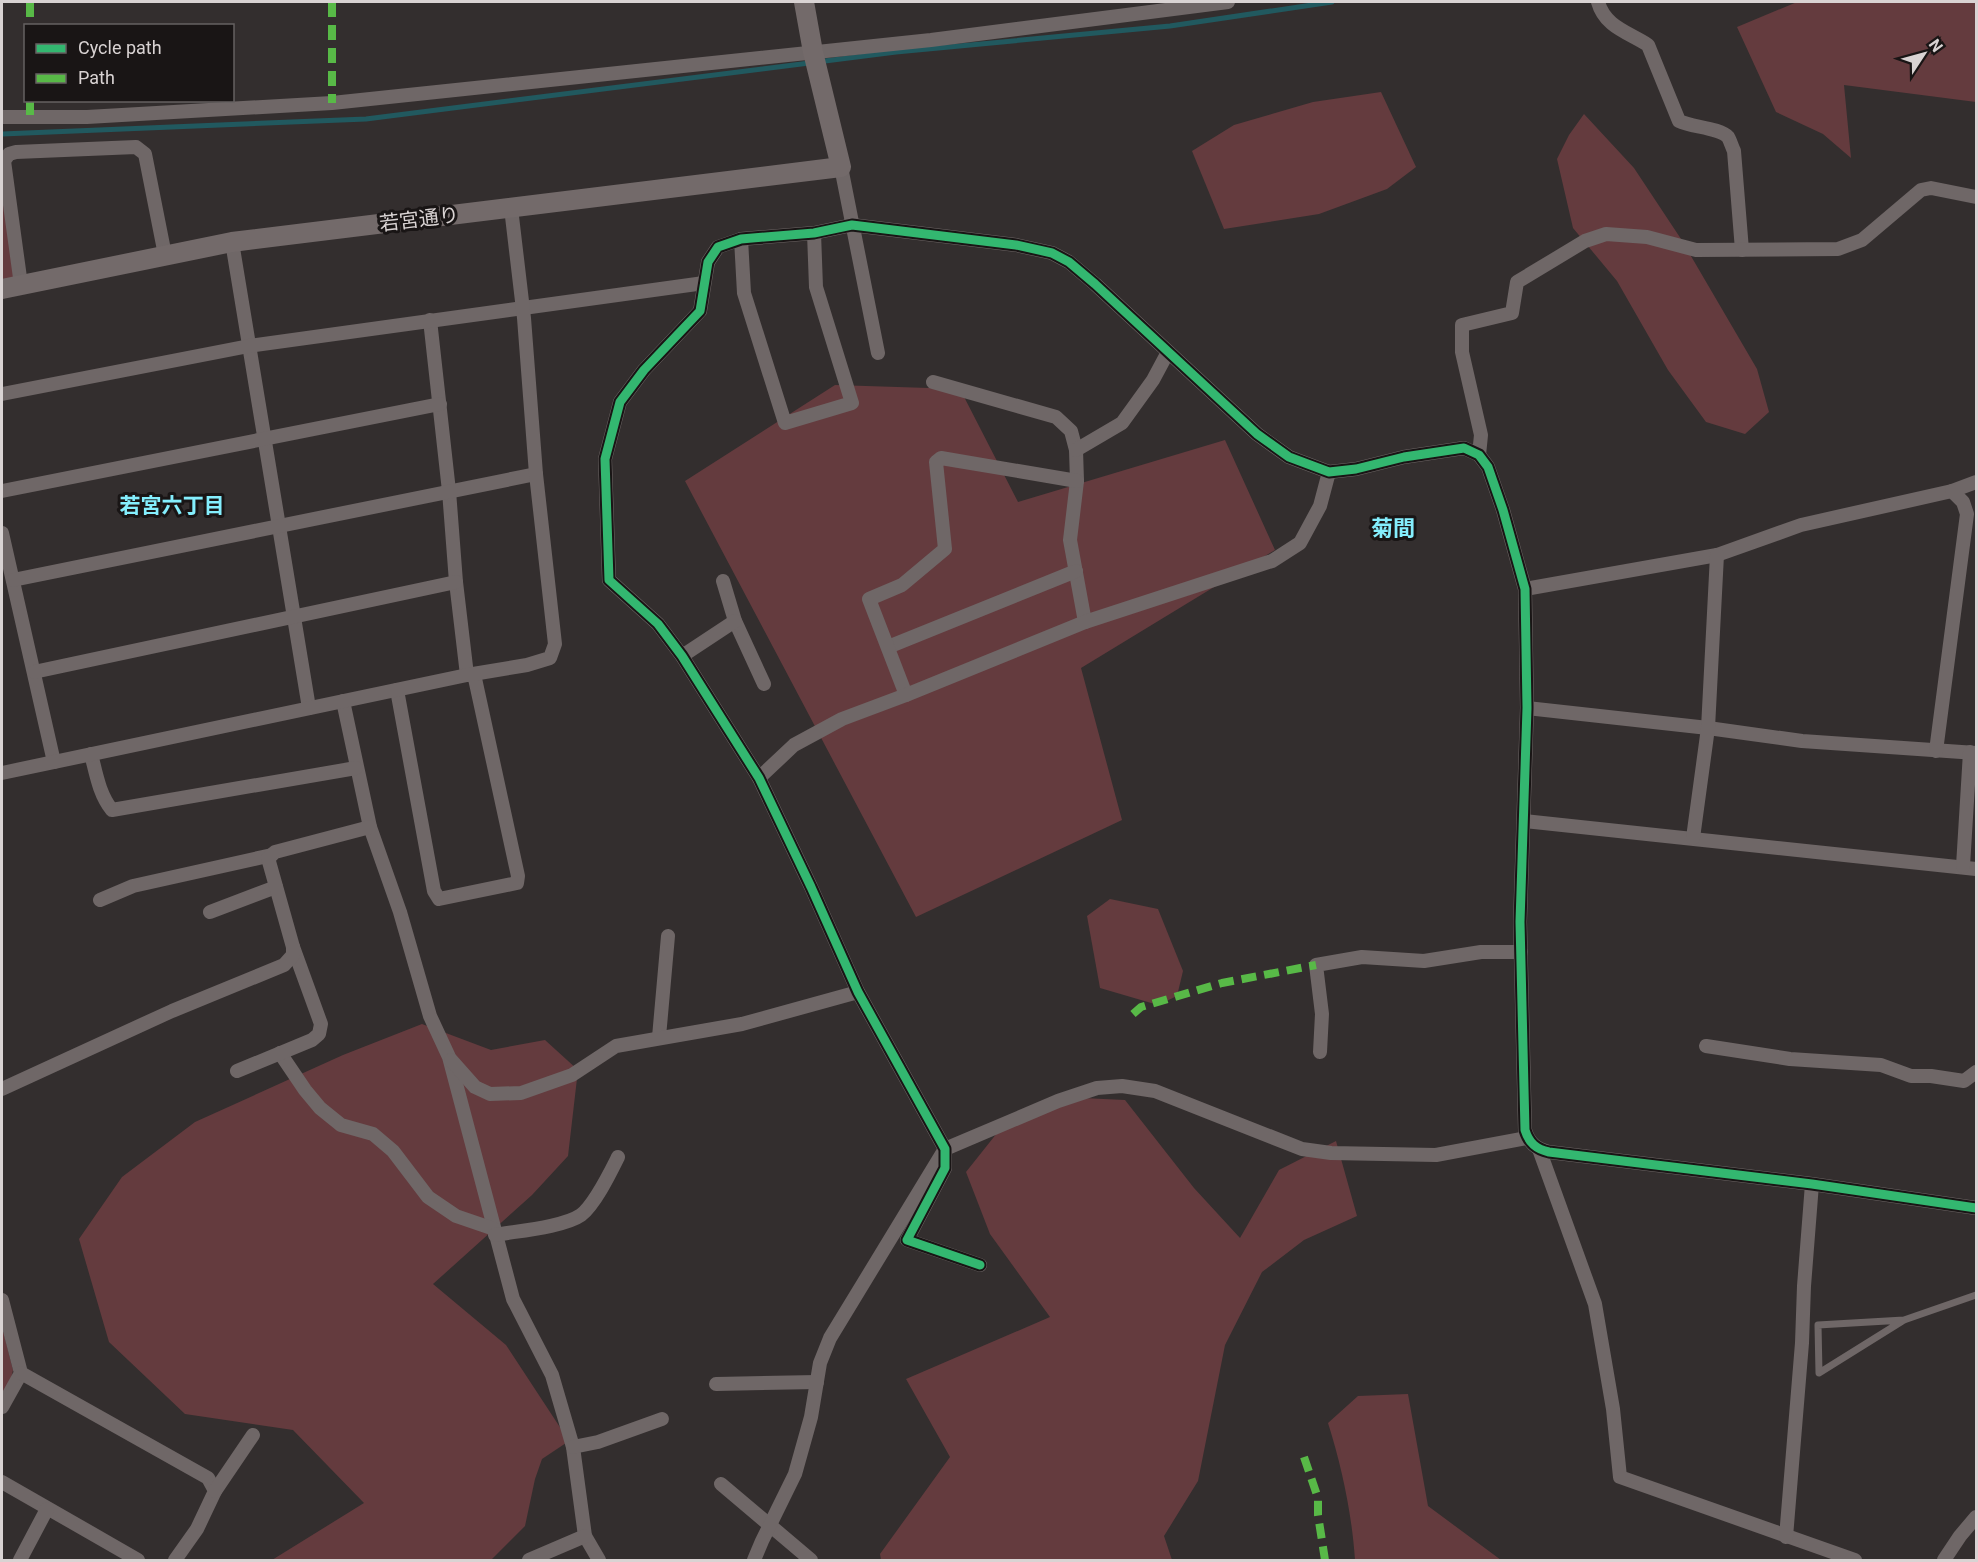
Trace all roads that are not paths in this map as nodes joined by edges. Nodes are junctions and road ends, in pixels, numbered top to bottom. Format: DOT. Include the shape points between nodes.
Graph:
graph roads {
  1 [pos="804,2"];
  2 [pos="1228,2"];
  3 [pos="1598,2"];
  4 [pos="813,52"];
  5 [pos="2,117"];
  6 [pos="841,168"];
  7 [pos="1977,197"];
  8 [pos="511,208"];
  9 [pos="852,225"];
  10 [pos="814,233"];
  11 [pos="741,239"];
  12 [pos="232,242"];
  13 [pos="1742,250"];
  14 [pos="165,255"];
  15 [pos="704,283"];
  16 [pos="11,287"];
  17 [pos="523,308"];
  18 [pos="429,320"];
  19 [pos="249,346"];
  20 [pos="1168,352"];
  21 [pos="878,353"];
  22 [pos="933,382"];
  23 [pos="2,394"];
  24 [pos="440,404"];
  25 [pos="265,439"];
  26 [pos="1076,450"];
  27 [pos="1479,455"];
  28 [pos="1329,472"];
  29 [pos="536,474"];
  30 [pos="1077,481"];
  31 [pos="1977,482"];
  32 [pos="2,491"];
  33 [pos="449,491"];
  34 [pos="1952,491"];
  35 [pos="279,526"];
  36 [pos="2,532"];
  37 [pos="1717,555"];
  38 [pos="1076,571"];
  39 [pos="13,580"];
  40 [pos="723,581"];
  41 [pos="456,582"];
  42 [pos="1525,589"];
  43 [pos="294,616"];
  44 [pos="735,621"];
  45 [pos="1085,622"];
  46 [pos="888,647"];
  47 [pos="682,656"];
  48 [pos="34,672"];
  49 [pos="471,675"];
  50 [pos="764,684"];
  51 [pos="397,690"];
  52 [pos="906,695"];
  53 [pos="344,701"];
  54 [pos="309,708"];
  55 [pos="1527,708"];
  56 [pos="1708,728"];
  57 [pos="1936,752"];
  58 [pos="1973,752"];
  59 [pos="91,754"];
  60 [pos="54,762"];
  61 [pos="356,768"];
  62 [pos="2,773"];
  63 [pos="759,778"];
  64 [pos="1524,821"];
  65 [pos="370,827"];
  66 [pos="1692,838"];
  67 [pos="272,855"];
  68 [pos="1970,867"];
  69 [pos="276,887"];
  70 [pos="100,900"];
  71 [pos="210,912"];
  72 [pos="668,936"];
  73 [pos="293,947"];
  74 [pos="1521,952"];
  75 [pos="858,992"];
  76 [pos="660,1037"];
  77 [pos="1706,1046"];
  78 [pos="1320,1052"];
  79 [pos="280,1053"];
  80 [pos="448,1057"];
  81 [pos="237,1071"];
  82 [pos="1977,1071"];
  83 [pos="2,1089"];
  84 [pos="1527,1138"];
  85 [pos="945,1149"];
  86 [pos="1539,1149"];
  87 [pos="618,1156"];
  88 [pos="1812,1184"];
  89 [pos="1977,1208"];
  90 [pos="495,1232"];
  91 [pos="980,1265"];
  92 [pos="1977,1295"];
  93 [pos="2,1300"];
  94 [pos="1904,1320"];
  95 [pos="21,1373"];
  96 [pos="817,1382"];
  97 [pos="716,1384"];
  98 [pos="2,1407"];
  99 [pos="662,1419"];
  100 [pos="253,1435"];
  101 [pos="573,1447"];
  102 [pos="2,1482"];
  103 [pos="721,1484"];
  104 [pos="216,1491"];
  105 [pos="47,1509"];
  106 [pos="1977,1517"];
  107 [pos="770,1525"];
  108 [pos="585,1536"];
  109 [pos="1786,1536"];
  110 [pos="20,1560"];
  111 [pos="138,1560"];
  112 [pos="175,1560"];
  113 [pos="529,1560"];
  114 [pos="599,1560"];
  115 [pos="754,1560"];
  116 [pos="811,1560"];
  117 [pos="1855,1560"];
  118 [pos="1944,1560"];
  1 -- 4 [label="street"];
  2 -- 4 [label="street"];
  3 -- 13 [label="street" via="1608,22 1648,45 1679,121 1728,137 1734,151"];
  4 -- 5 [label="street" via="332,103 87,117"];
  4 -- 6 [label="street"];
  6 -- 8 [label="street, 若宮通り"];
  6 -- 9 [label="street"];
  7 -- 13 [label="street" via="1931,188 1921,190 1862,240 1838,249"];
  8 -- 12 [label="street, 若宮通り"];
  8 -- 17 [label="street"];
  9 -- 10 [label="street"];
  9 -- 20 [label="street" via="1052,253 1070,262"];
  9 -- 21 [label="street"];
  10 -- 11 [label="street"];
  10 -- 11 [label="street" via="816,287 852,403 785,423 744,293"];
  11 -- 15 [label="street" via="718,247 708,262"];
  12 -- 14 [label="street, 若宮通り"];
  12 -- 19 [label="street"];
  13 -- 27 [label="street" via="1696,250 1647,237 1606,234 1585,241 1517,282 1512,313 1462,325 1462,352 1481,435"];
  14 -- 16 [label="street, 若宮通り"];
  14 -- 16 [label="street" via="142,150 136,147 16,152 4,162"];
  15 -- 17 [label="street"];
  15 -- 47 [label="street" via="700,311 644,370 620,402 604,459 609,580 658,624"];
  17 -- 18 [label="street"];
  17 -- 29 [label="street"];
  18 -- 19 [label="street"];
  18 -- 24 [label="street"];
  19 -- 23 [label="street"];
  19 -- 25 [label="street"];
  20 -- 26 [label="street" via="1122,423"];
  20 -- 28 [label="street" via="1257,434 1289,457"];
  22 -- 26 [label="street" via="1056,417 1071,431"];
  24 -- 25 [label="street"];
  24 -- 33 [label="street"];
  25 -- 32 [label="street"];
  25 -- 35 [label="street"];
  26 -- 30 [label="street"];
  27 -- 28 [label="street" via="1464,448 1440,450"];
  27 -- 42 [label="street" via="1488,467 1503,510"];
  28 -- 45 [label="street" via="1320,506 1300,543 1272,561"];
  29 -- 33 [label="street"];
  29 -- 49 [label="street" via="555,644 550,658"];
  30 -- 38 [label="street" via="1070,540"];
  30 -- 46 [label="street" via="941,458 936,462 945,549 903,585 869,599"];
  31 -- 34 [label="street"];
  33 -- 35 [label="street"];
  33 -- 41 [label="street"];
  34 -- 37 [label="street" via="1801,525"];
  34 -- 57 [label="street" via="1963,502 1967,514"];
  35 -- 39 [label="street"];
  35 -- 43 [label="street"];
  36 -- 39 [label="street"];
  37 -- 42 [label="street"];
  37 -- 56 [label="street"];
  38 -- 45 [label="street"];
  38 -- 46 [label="street"];
  39 -- 48 [label="street"];
  40 -- 44 [label="street"];
  41 -- 43 [label="street"];
  41 -- 49 [label="street"];
  42 -- 55 [label="street"];
  43 -- 48 [label="street"];
  43 -- 54 [label="street"];
  44 -- 47 [label="street"];
  44 -- 50 [label="street"];
  45 -- 52 [label="street"];
  46 -- 52 [label="street"];
  47 -- 63 [label="street"];
  48 -- 60 [label="street"];
  49 -- 51 [label="street"];
  49 -- 51 [label="street" via="517,883 439,899 434,891"];
  51 -- 53 [label="street"];
  52 -- 63 [label="street" via="842,719 794,745"];
  53 -- 54 [label="street"];
  53 -- 61 [label="street"];
  54 -- 59 [label="street"];
  55 -- 56 [label="street"];
  55 -- 64 [label="street"];
  56 -- 57 [label="street" via="1802,741"];
  56 -- 66 [label="street"];
  57 -- 58 [label="street"];
  58 -- 68 [label="street"];
  59 -- 60 [label="street"];
  59 -- 61 [label="street" via="100,788 112,810"];
  60 -- 62 [label="street"];
  61 -- 65 [label="street"];
  63 -- 75 [label="street"];
  64 -- 66 [label="street"];
  64 -- 74 [label="street"];
  65 -- 67 [label="street"];
  65 -- 80 [label="street" via="406,929 430,1016"];
  66 -- 68 [label="street"];
  67 -- 69 [label="street" via="268,858"];
  67 -- 70 [label="street" via="133,886"];
  69 -- 71 [label="street"];
  69 -- 73 [label="street"];
  72 -- 76 [label="street"];
  73 -- 79 [label="street" via="321,1024 320,1034"];
  73 -- 83 [label="street" via="293,955 284,965"];
  74 -- 78 [label="street" via="1481,952 1424,961 1362,957 1316,965 1322,1014"];
  74 -- 84 [label="street"];
  75 -- 76 [label="street" via="742,1024"];
  75 -- 85 [label="street"];
  76 -- 80 [label="street" via="616,1046 572,1076 521,1093 490,1094 475,1087"];
  77 -- 82 [label="street" via="1790,1059 1881,1065 1911,1076 1964,1081"];
  79 -- 81 [label="street"];
  79 -- 90 [label="street" via="320,1108 341,1125 373,1134 393,1151 428,1197 456,1216"];
  80 -- 90 [label="street"];
  84 -- 85 [label="street" via="1436,1155 1331,1153 1302,1149 1155,1091 1122,1086 1097,1088 1058,1101"];
  84 -- 86 [label="street"];
  85 -- 91 [label="street" via="945,1168 906,1240"];
  85 -- 96 [label="street" via="830,1338 819,1363"];
  86 -- 88 [label="street"];
  86 -- 109 [label="street" via="1595,1304 1620,1477"];
  87 -- 90 [label="street" via="582,1214 550,1226"];
  88 -- 89 [label="street"];
  88 -- 109 [label="street"];
  90 -- 101 [label="street" via="513,1299 552,1375"];
  92 -- 94 [label="lane"];
  93 -- 95 [label="street"];
  94 -- 94 [label="lane" via="1818,1324 1819,1373 1876,1338"];
  95 -- 98 [label="street"];
  95 -- 104 [label="street" via="208,1478"];
  96 -- 97 [label="street"];
  96 -- 107 [label="street" via="795,1474"];
  99 -- 101 [label="street"];
  100 -- 104 [label="street"];
  101 -- 108 [label="street"];
  102 -- 105 [label="street"];
  103 -- 107 [label="street"];
  104 -- 112 [label="street" via="197,1529"];
  105 -- 110 [label="street"];
  105 -- 111 [label="street"];
  106 -- 118 [label="street"];
  107 -- 115 [label="street"];
  107 -- 116 [label="street"];
  108 -- 113 [label="street"];
  108 -- 114 [label="street"];
  109 -- 117 [label="street"];
}
